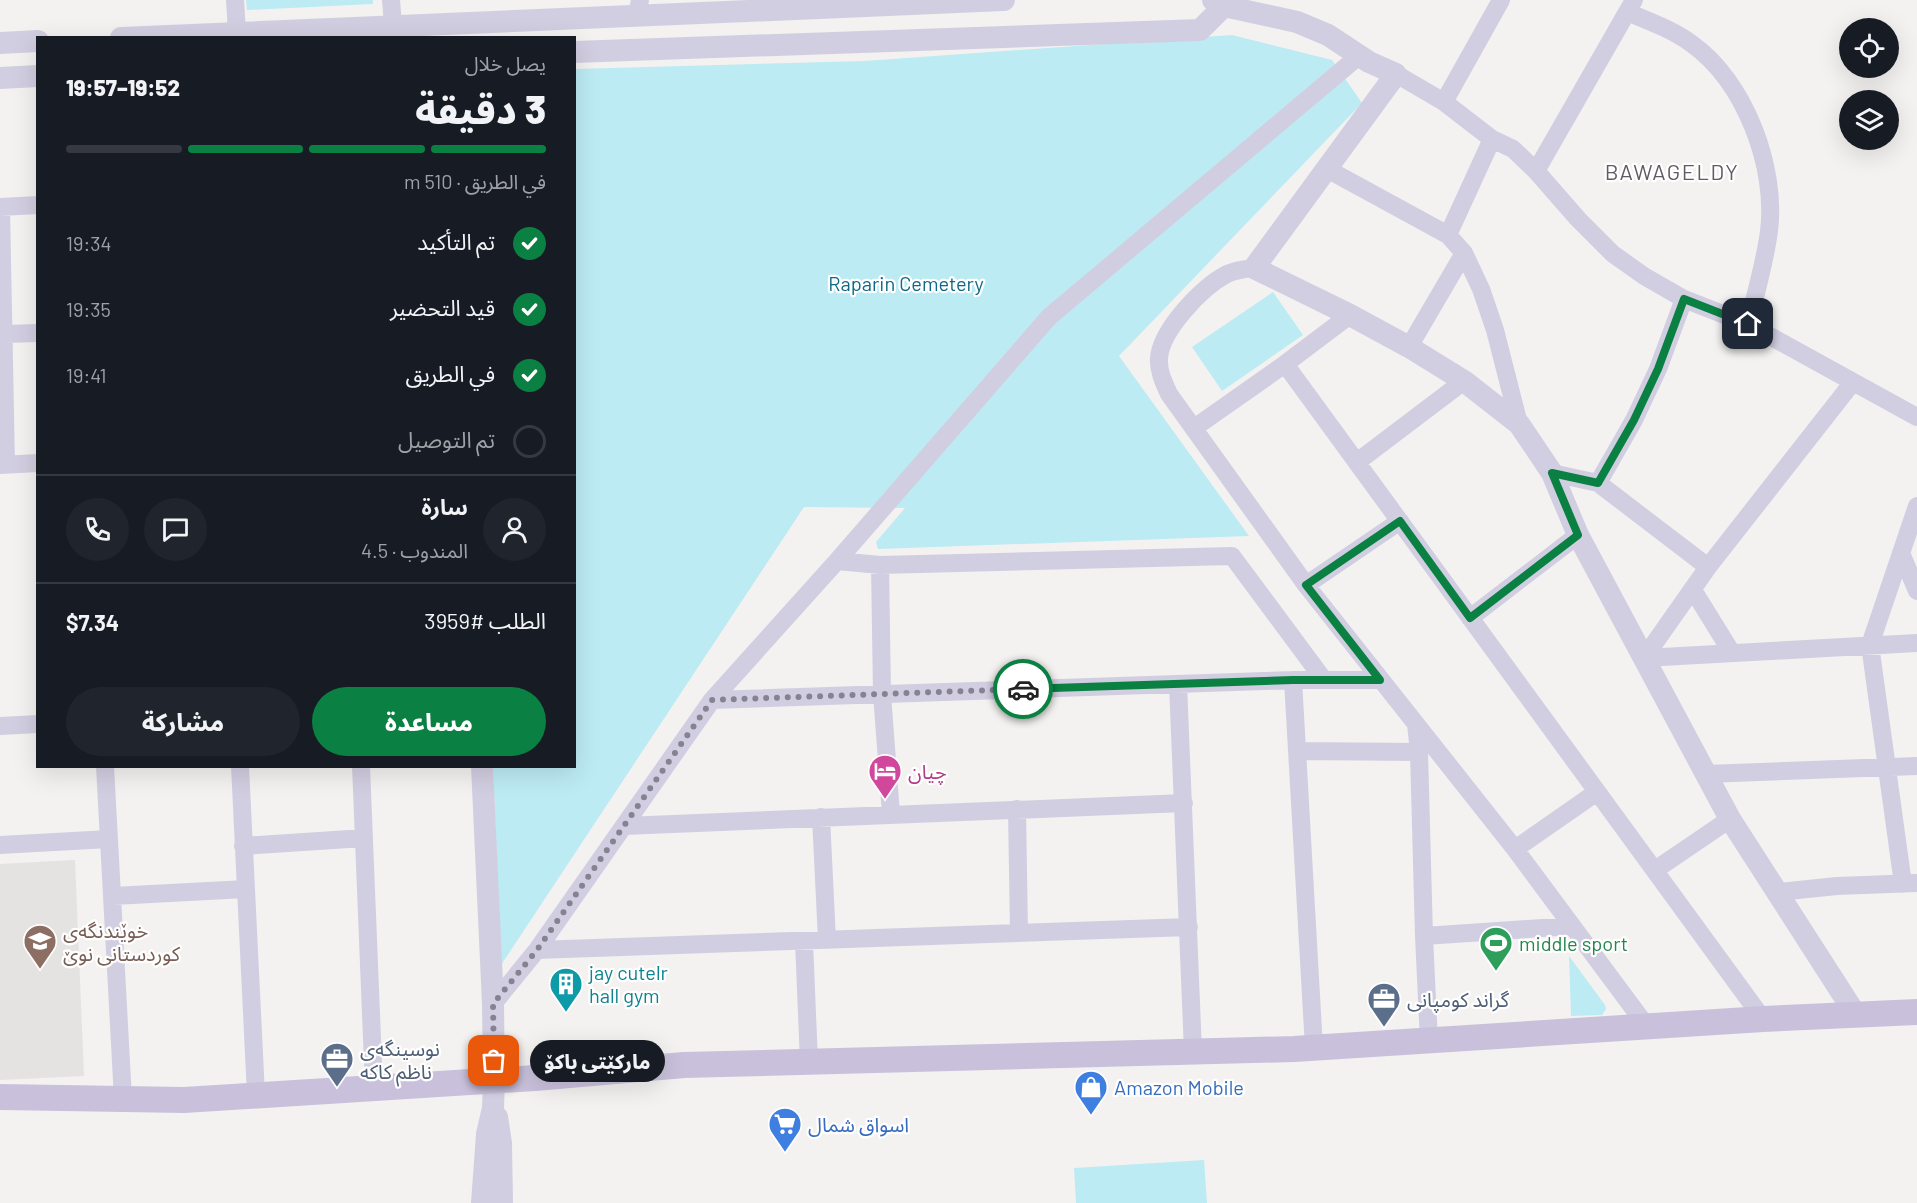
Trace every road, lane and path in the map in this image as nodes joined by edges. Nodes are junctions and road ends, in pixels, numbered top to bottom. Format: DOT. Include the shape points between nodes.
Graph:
graph roads {
  1 [pos="235,0"];
  2 [pos="391,0"];
  3 [pos="1004,0"];
  4 [pos="1501,0"];
  5 [pos="1226,2"];
  6 [pos="1630,6"];
  7 [pos="639,7"];
  8 [pos="393,25"];
  9 [pos="571,27"];
  10 [pos="237,32"];
  11 [pos="160,36"];
  12 [pos="36,41"];
  13 [pos="0,43"];
  14 [pos="576,52"];
  15 [pos="1360,55"];
  16 [pos="1396,74"];
  17 [pos="36,76"];
  18 [pos="0,78"];
  19 [pos="1444,102"];
  20 [pos="1492,139"];
  21 [pos="1327,169"];
  22 [pos="1536,171"];
  23 [pos="36,205"];
  24 [pos="1,207"];
  25 [pos="1448,235"];
  26 [pos="1464,253"];
  27 [pos="1254,268"];
  28 [pos="1684,299"];
  29 [pos="1350,315"];
  30 [pos="1748,324"];
  31 [pos="36,333"];
  32 [pos="4,334"];
  33 [pos="1409,348"];
  34 [pos="1286,364"];
  35 [pos="1464,381"];
  36 [pos="1853,382"];
  37 [pos="1917,417"];
  38 [pos="1519,424"];
  39 [pos="1194,428"];
  40 [pos="1357,462"];
  41 [pos="36,463"];
  42 [pos="3,465"];
  43 [pos="1552,473"];
  44 [pos="1598,483"];
  45 [pos="1917,506"];
  46 [pos="1400,521"];
  47 [pos="1578,535"];
  48 [pos="1901,553"];
  49 [pos="837,561"];
  50 [pos="880,565"];
  51 [pos="1708,567"];
  52 [pos="1306,585"];
  53 [pos="1692,590"];
  54 [pos="1917,591"];
  55 [pos="1470,618"];
  56 [pos="1917,643"];
  57 [pos="1870,645"];
  58 [pos="1732,653"];
  59 [pos="1644,658"];
  60 [pos="1293,680"];
  61 [pos="1324,680"];
  62 [pos="1380,680"];
  63 [pos="1178,684"];
  64 [pos="882,694"];
  65 [pos="712,700"];
  66 [pos="1416,723"];
  67 [pos="36,724"];
  68 [pos="0,726"];
  69 [pos="1297,751"];
  70 [pos="1419,752"];
  71 [pos="1917,766"];
  72 [pos="1887,767"];
  73 [pos="105,768"];
  74 [pos="240,768"];
  75 [pos="361,768"];
  76 [pos="482,768"];
  77 [pos="1706,774"];
  78 [pos="1597,792"];
  79 [pos="1184,803"];
  80 [pos="1017,809"];
  81 [pos="891,814"];
  82 [pos="821,817"];
  83 [pos="1730,819"];
  84 [pos="624,826"];
  85 [pos="364,838"];
  86 [pos="109,839"];
  87 [pos="0,845"];
  88 [pos="243,846"];
  89 [pos="1515,849"];
  90 [pos="1654,870"];
  91 [pos="1910,884"];
  92 [pos="246,889"];
  93 [pos="1778,892"];
  94 [pos="112,896"];
  95 [pos="1572,926"];
  96 [pos="1189,927"];
  97 [pos="1019,933"];
  98 [pos="1424,936"];
  99 [pos="827,940"];
  100 [pos="804,941"];
  101 [pos="537,950"];
  102 [pos="493,1004"];
  103 [pos="1917,1012"];
  104 [pos="1856,1015"];
  105 [pos="1763,1019"];
  106 [pos="1648,1028"];
  107 [pos="1429,1042"];
  108 [pos="1314,1048"];
  109 [pos="1193,1052"];
  110 [pos="808,1062"];
  111 [pos="494,1081"];
  112 [pos="374,1088"];
  113 [pos="256,1095"];
  114 [pos="0,1097"];
  115 [pos="123,1099"];
  116 [pos="493,1108"];
  117 [pos="482,1203"];
  118 [pos="502,1203"];
  1 -- 10 [label="street"];
  2 -- 8 [label="street"];
  3 -- 7 [label="street"];
  4 -- 19 [label="street"];
  5 -- 14 [label="street" via="1200,30"];
  5 -- 15 [label="street" via="1297,22"];
  6 -- 22 [label="street"];
  6 -- 30 [label="street" via="1692,44 1716,66 1738,96 1765,160 1770,228"];
  7 -- 9 [label="street"];
  8 -- 9 [label="street"];
  8 -- 10 [label="street"];
  10 -- 11 [label="street"];
  12 -- 13 [label="street"];
  15 -- 16 [label="street"];
  15 -- 49 [label="street" via="1049,317"];
  16 -- 19 [label="street"];
  16 -- 21 [label="street"];
  17 -- 18 [label="street"];
  19 -- 20 [label="street"];
  20 -- 22 [label="street" via="1513,150"];
  20 -- 25 [label="street"];
  21 -- 25 [label="street"];
  21 -- 27 [label="street"];
  22 -- 28 [label="street" via="1613,254"];
  23 -- 24 [label="street"];
  24 -- 32 [label="street"];
  25 -- 26 [label="street"];
  26 -- 33 [label="street"];
  26 -- 38 [label="street" via="1495,330"];
  27 -- 29 [label="street"];
  27 -- 39 [label="street" via="1228,274 1215,282 1170,328 1162,344 1162,378"];
  28 -- 30 [label="street"];
  28 -- 44 [label="street" via="1634,420"];
  29 -- 33 [label="street"];
  29 -- 34 [label="street"];
  30 -- 36 [label="street"];
  31 -- 32 [label="street"];
  32 -- 42 [label="street"];
  33 -- 35 [label="street"];
  34 -- 39 [label="street"];
  34 -- 40 [label="street"];
  35 -- 38 [label="street"];
  35 -- 40 [label="street"];
  36 -- 37 [label="street"];
  36 -- 51 [label="street"];
  38 -- 43 [label="street"];
  39 -- 52 [label="street"];
  40 -- 46 [label="street"];
  41 -- 42 [label="street"];
  43 -- 44 [label="street"];
  43 -- 47 [label="street"];
  44 -- 51 [label="street"];
  45 -- 48 [label="street"];
  46 -- 52 [label="street"];
  46 -- 55 [label="street"];
  47 -- 55 [label="street"];
  47 -- 59 [label="street"];
  48 -- 54 [label="street"];
  48 -- 57 [label="street"];
  49 -- 50 [label="street"];
  49 -- 65 [label="street"];
  50 -- 61 [label="street" via="1232,556"];
  50 -- 64 [label="street"];
  51 -- 53 [label="street"];
  52 -- 62 [label="street"];
  53 -- 58 [label="street"];
  53 -- 59 [label="street"];
  55 -- 78 [label="street"];
  56 -- 57 [label="street"];
  57 -- 58 [label="street"];
  57 -- 72 [label="street"];
  58 -- 59 [label="street"];
  59 -- 77 [label="street"];
  60 -- 61 [label="street"];
  60 -- 63 [label="street"];
  60 -- 69 [label="street"];
  61 -- 62 [label="street"];
  62 -- 66 [label="street"];
  63 -- 64 [label="street"];
  63 -- 79 [label="street"];
  64 -- 65 [label="street"];
  64 -- 81 [label="street"];
  65 -- 84 [label="street"];
  66 -- 70 [label="street"];
  66 -- 89 [label="street"];
  67 -- 68 [label="street"];
  69 -- 70 [label="street"];
  69 -- 108 [label="street"];
  70 -- 98 [label="street"];
  71 -- 72 [label="street"];
  72 -- 77 [label="street"];
  72 -- 91 [label="street"];
  73 -- 86 [label="street"];
  74 -- 88 [label="street"];
  75 -- 85 [label="street"];
  76 -- 102 [label="street"];
  77 -- 83 [label="street"];
  78 -- 89 [label="street"];
  78 -- 90 [label="street"];
  79 -- 80 [label="street"];
  79 -- 96 [label="street"];
  80 -- 81 [label="street"];
  80 -- 97 [label="street"];
  81 -- 82 [label="street"];
  82 -- 84 [label="street"];
  82 -- 99 [label="street"];
  83 -- 90 [label="street"];
  83 -- 93 [label="street"];
  84 -- 101 [label="street"];
  85 -- 88 [label="street"];
  85 -- 112 [label="street"];
  86 -- 87 [label="street"];
  86 -- 94 [label="street"];
  88 -- 92 [label="street"];
  89 -- 95 [label="street"];
  90 -- 105 [label="street"];
  91 -- 93 [label="street"];
  92 -- 94 [label="street"];
  92 -- 113 [label="street"];
  93 -- 104 [label="street"];
  94 -- 115 [label="street"];
  95 -- 98 [label="street"];
  95 -- 106 [label="street"];
  96 -- 97 [label="street"];
  96 -- 109 [label="street"];
  97 -- 99 [label="street"];
  98 -- 107 [label="street"];
  99 -- 100 [label="street"];
  100 -- 101 [label="street"];
  100 -- 110 [label="street"];
  101 -- 102 [label="street"];
  102 -- 111 [label="street"];
  103 -- 104 [label="main road"];
  104 -- 105 [label="main road"];
  105 -- 106 [label="main road"];
  106 -- 107 [label="main road"];
  107 -- 108 [label="main road"];
  108 -- 109 [label="main road"];
  109 -- 110 [label="main road"];
  110 -- 111 [label="main road" via="684,1065"];
  111 -- 112 [label="main road"];
  111 -- 116 [label="street"];
  112 -- 113 [label="main road"];
  113 -- 115 [label="main road"];
  114 -- 115 [label="main road"];
  116 -- 117 [label="street"];
  116 -- 118 [label="street" via="501,1131"];
}
